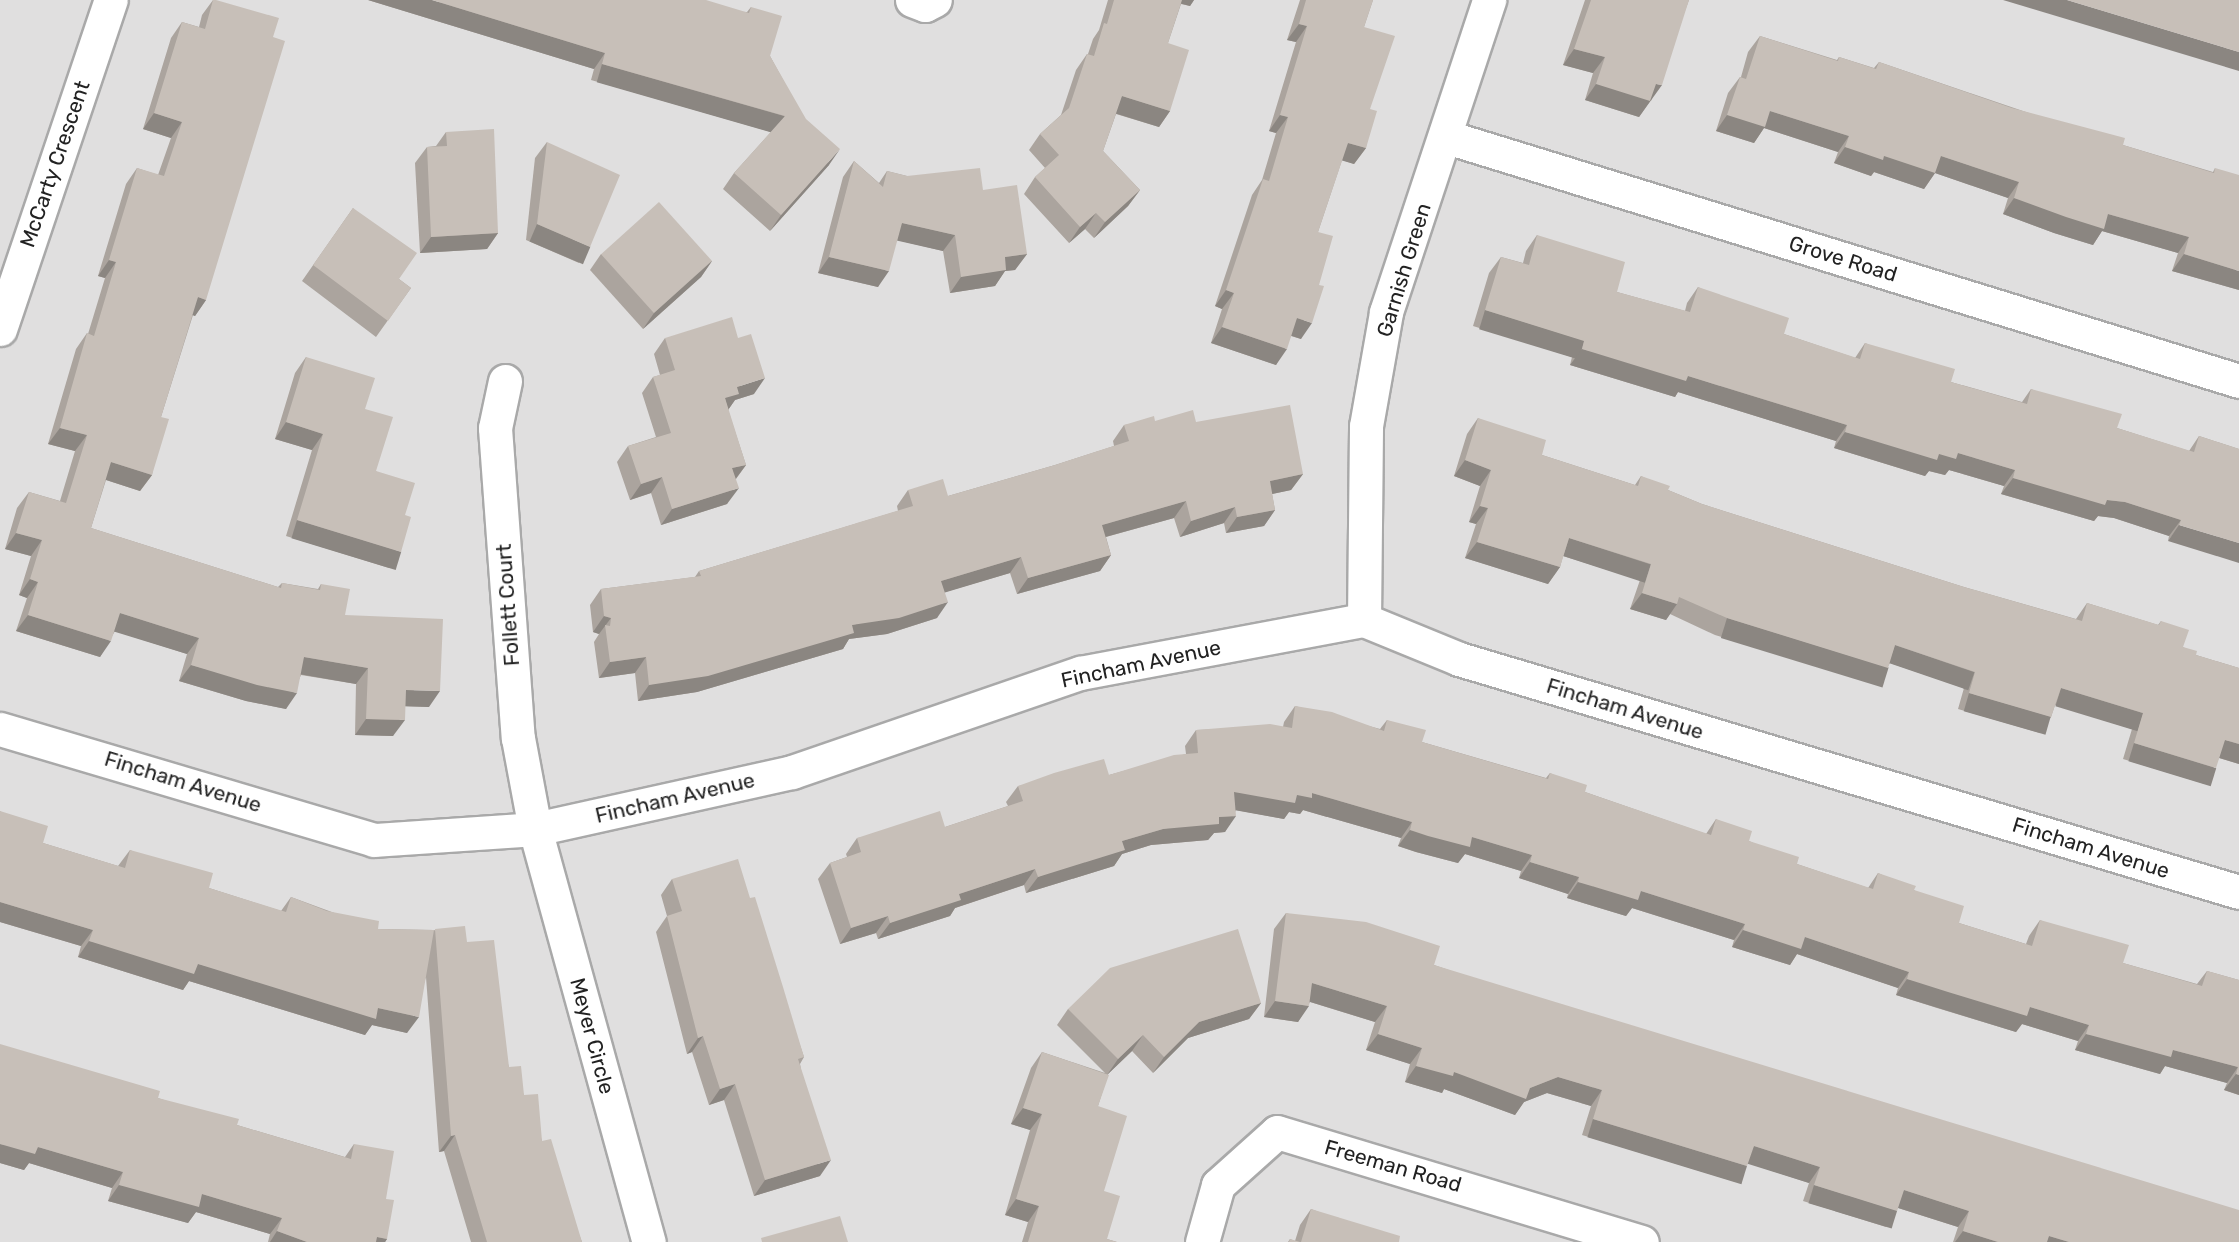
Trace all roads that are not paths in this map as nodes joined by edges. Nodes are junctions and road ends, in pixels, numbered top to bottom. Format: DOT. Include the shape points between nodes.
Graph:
graph roads {
  1 [pos="111,0"];
  2 [pos="912,0"];
  3 [pos="935,0"];
  4 [pos="1489,0"];
  5 [pos="1447,137"];
  6 [pos="0,329"];
  7 [pos="505,381"];
  8 [pos="2239,381"];
  9 [pos="1364,620"];
  10 [pos="0,729"];
  11 [pos="535,829"];
  12 [pos="2239,892"];
  13 [pos="649,1242"];
  14 [pos="1202,1242"];
  15 [pos="1642,1242"];
  1 -- 6 [label="street, McCarty Crescent"];
  2 -- 3 [label="street" via="926,5"];
  4 -- 5 [label="street, Garnish Green"];
  5 -- 8 [label="street, Grove Road"];
  5 -- 9 [label="street, Garnish Green" via="1386,312 1366,426"];
  7 -- 11 [label="street, Follett Court" via="495,428 518,738"];
  9 -- 11 [label="street, Fincham Avenue" via="1080,672 792,772"];
  9 -- 12 [label="street, Fincham Avenue" via="1459,659"];
  10 -- 11 [label="street, Fincham Avenue" via="374,840"];
  11 -- 13 [label="street, Meyer Circle"];
  14 -- 15 [label="street, Freeman Road" via="1218,1185 1277,1132"];
}
